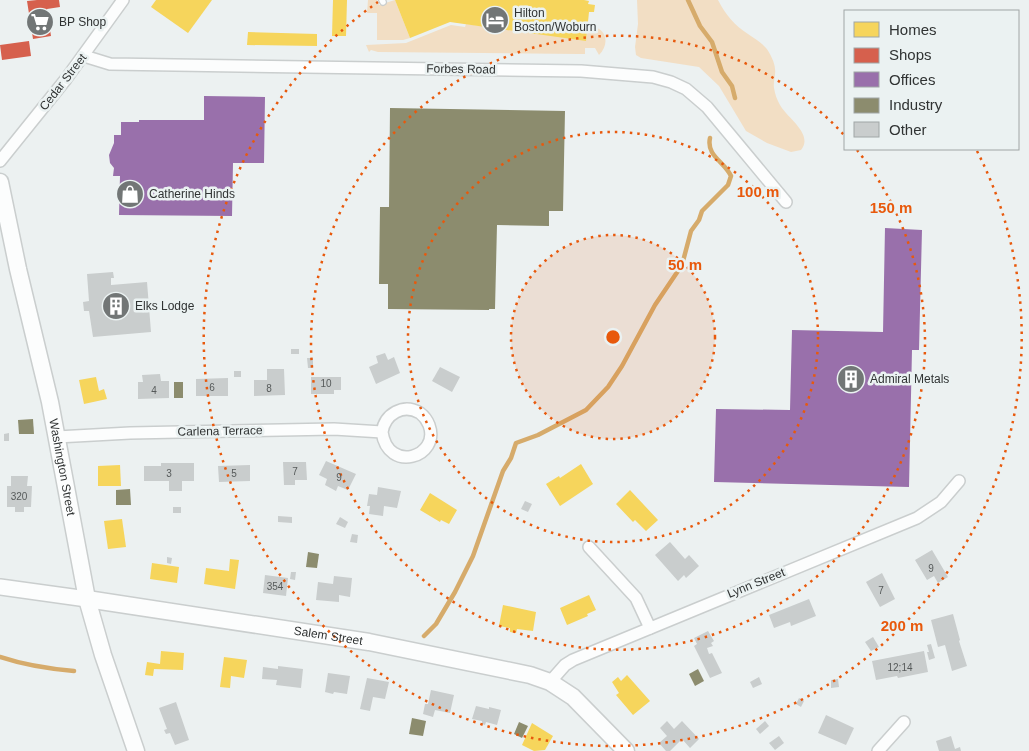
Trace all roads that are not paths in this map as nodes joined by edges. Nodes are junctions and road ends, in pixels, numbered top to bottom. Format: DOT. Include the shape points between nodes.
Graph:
graph roads {
  1 [pos="123,0"];
  2 [pos="84,56"];
  3 [pos="0,161"];
  4 [pos="0,182"];
  5 [pos="786,202"];
  6 [pos="5,222"];
  7 [pos="382,432"];
  8 [pos="57,437"];
  9 [pos="959,481"];
  10 [pos="589,547"];
  11 [pos="0,587"];
  12 [pos="87,599"];
  13 [pos="650,628"];
  14 [pos="550,682"];
  15 [pos="904,722"];
  16 [pos="136,751"];
  17 [pos="626,751"];
  18 [pos="878,751"];
  1 -- 2 [label="street, Cedar Street"];
  2 -- 3 [label="street, Cedar Street"];
  2 -- 5 [label="street, Forbes Road" via="110,64 581,71 653,77 678,85 700,100"];
  4 -- 6 [label="main road, Washington Street"];
  6 -- 8 [label="main road, Washington Street"];
  7 -- 7 [label="street" via="388,418 403,409 418,412 431,429 425,448 411,457 398,456 390,450"];
  7 -- 8 [label="street, Carlena Terrace" via="307,429"];
  8 -- 12 [label="main road, Washington Street"];
  9 -- 13 [label="street, Lynn Street" via="941,502 917,518"];
  10 -- 13 [label="street" via="636,598"];
  11 -- 12 [label="street, Salem Street"];
  12 -- 14 [label="main road, Salem Street" via="368,642 504,669"];
  12 -- 16 [label="main road, Washington Street"];
  13 -- 14 [label="street, Lynn Street" via="569,662"];
  14 -- 17 [label="main road, Salem Street" via="581,704"];
  15 -- 18 [label="street"];
}
